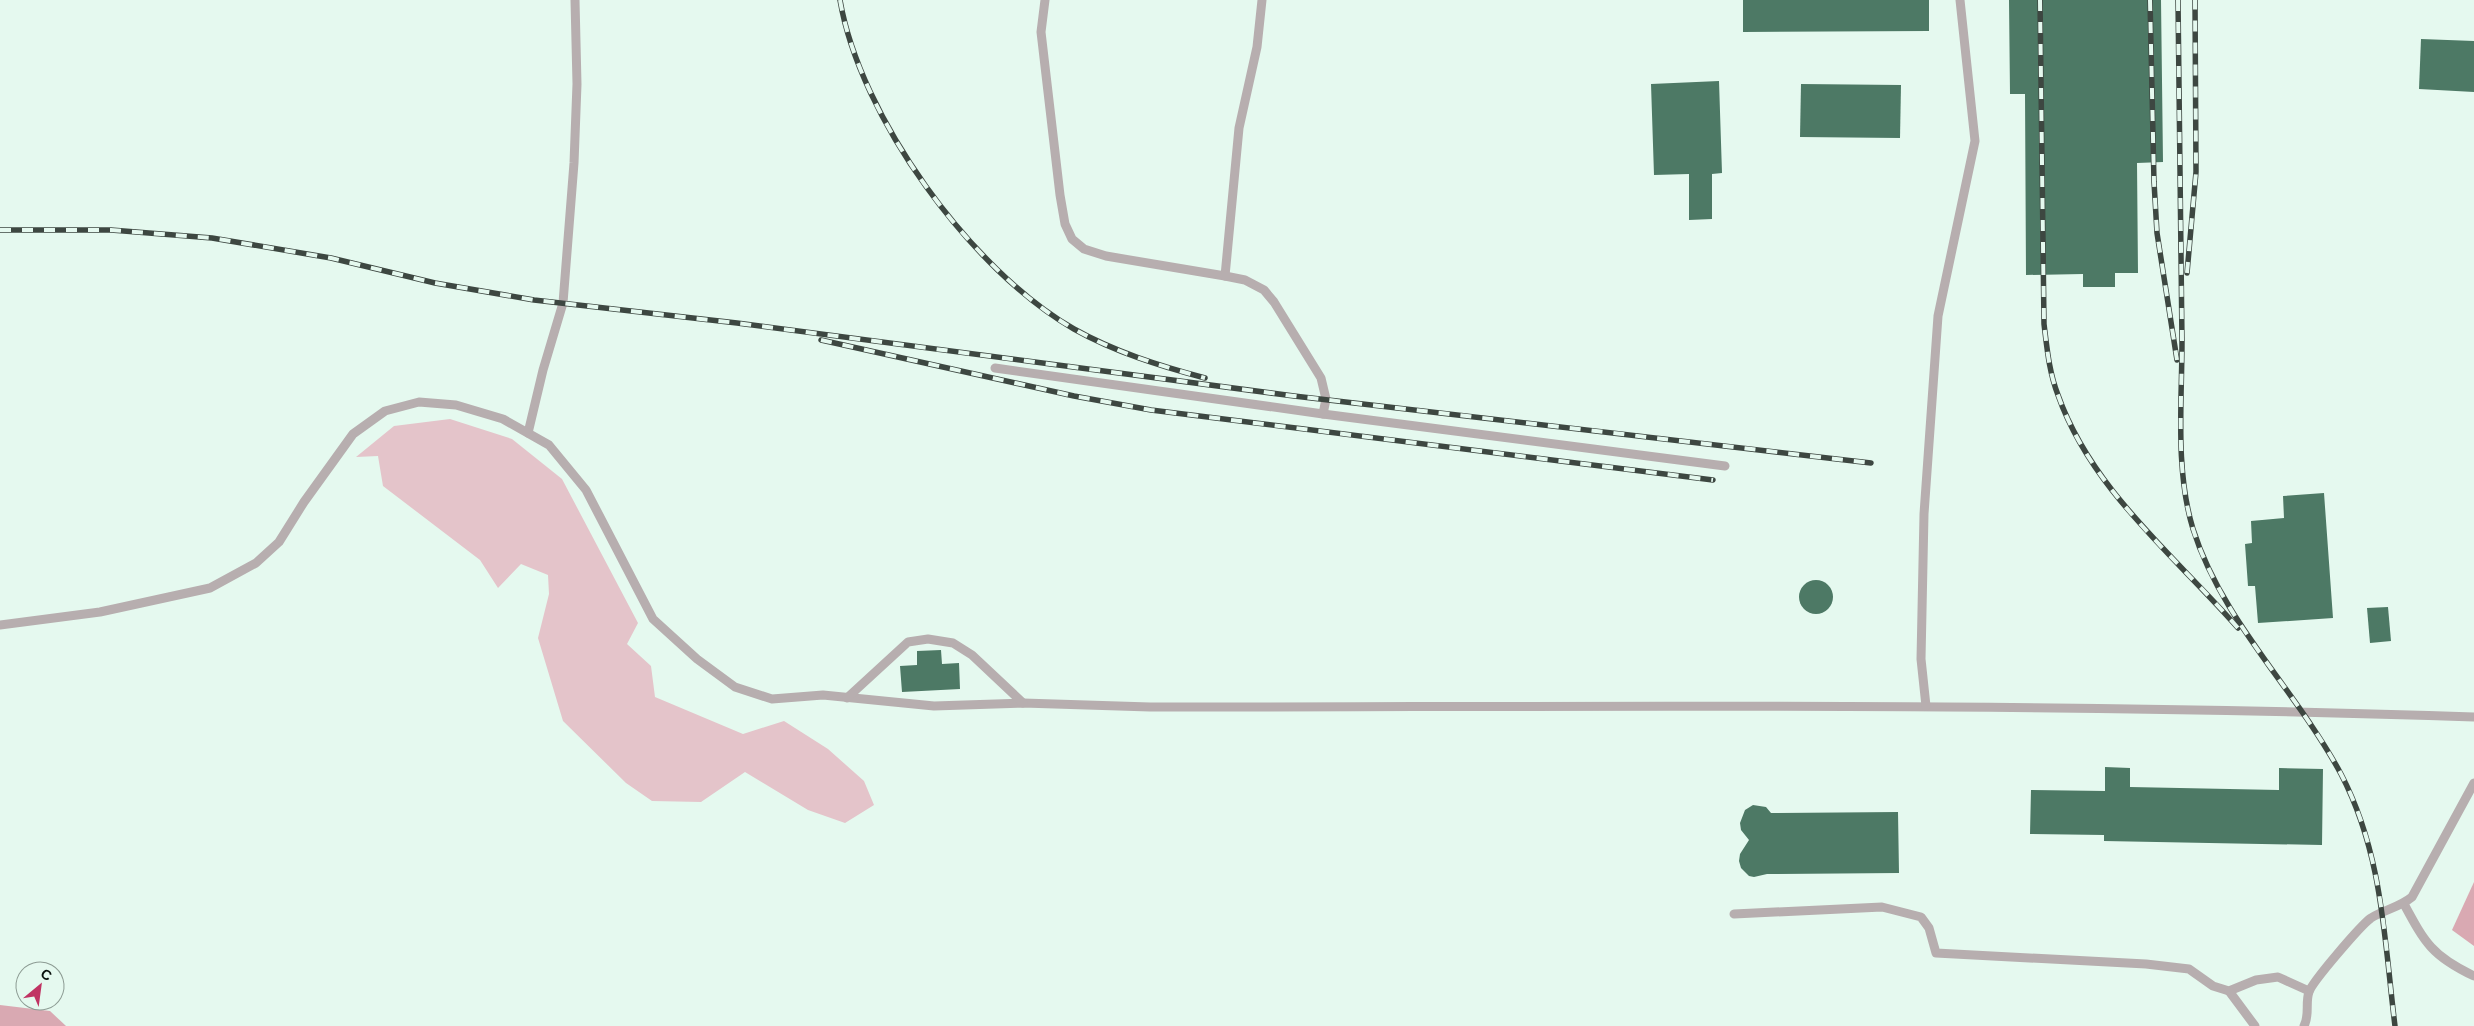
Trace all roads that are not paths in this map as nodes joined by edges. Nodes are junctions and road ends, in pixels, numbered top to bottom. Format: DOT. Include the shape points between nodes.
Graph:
graph roads {
  1 [pos="575,0"];
  2 [pos="1045,0"];
  3 [pos="1262,0"];
  4 [pos="1960,0"];
  5 [pos="1225,276"];
  6 [pos="995,368"];
  7 [pos="1324,414"];
  8 [pos="528,433"];
  9 [pos="1725,466"];
  10 [pos="0,625"];
  11 [pos="847,698"];
  12 [pos="1023,703"];
  13 [pos="1926,706"];
  14 [pos="2474,717"];
  15 [pos="2474,783"];
  16 [pos="2404,904"];
  17 [pos="1734,914"];
  18 [pos="2474,976"];
  19 [pos="2229,990"];
  20 [pos="2309,991"];
  21 [pos="2255,1026"];
  22 [pos="2304,1026"];
  1 -- 8 [label="lane" via="577,84 574,163 563,303"];
  2 -- 5 [label="lane" via="1041,32 1060,195 1065,224 1072,240 1084,249 1106,256"];
  3 -- 5 [label="lane" via="1257,47 1239,128"];
  4 -- 13 [label="lane" via="1975,141 1938,316 1924,514 1921,659"];
  5 -- 7 [label="lane" via="1245,280 1264,290 1274,302 1321,378 1326,400"];
  6 -- 7 [label="lane"];
  7 -- 9 [label="lane"];
  8 -- 10 [label="lane" via="503,418 456,405 419,402 385,411 353,434 279,542 256,563 210,588 100,612"];
  8 -- 11 [label="lane" via="549,445 586,490 653,619 697,659 735,687 772,699 823,695"];
  11 -- 12 [label="lane" via="934,706"];
  11 -- 12 [label="lane" via="908,642 928,639 953,643 972,655"];
  12 -- 13 [label="lane" via="1150,707"];
  13 -- 14 [label="lane"];
  15 -- 16 [label="lane" via="2420,886"];
  16 -- 18 [label="lane" via="2423,940 2436,955"];
  16 -- 20 [label="lane" via="2371,918"];
  17 -- 19 [label="lane" via="1882,906 1921,917 1929,928 1936,953 2189,969 2213,986"];
  19 -- 20 [label="lane" via="2256,980 2278,977"];
  19 -- 21 [label="lane"];
  20 -- 22 [label="lane"];
}
